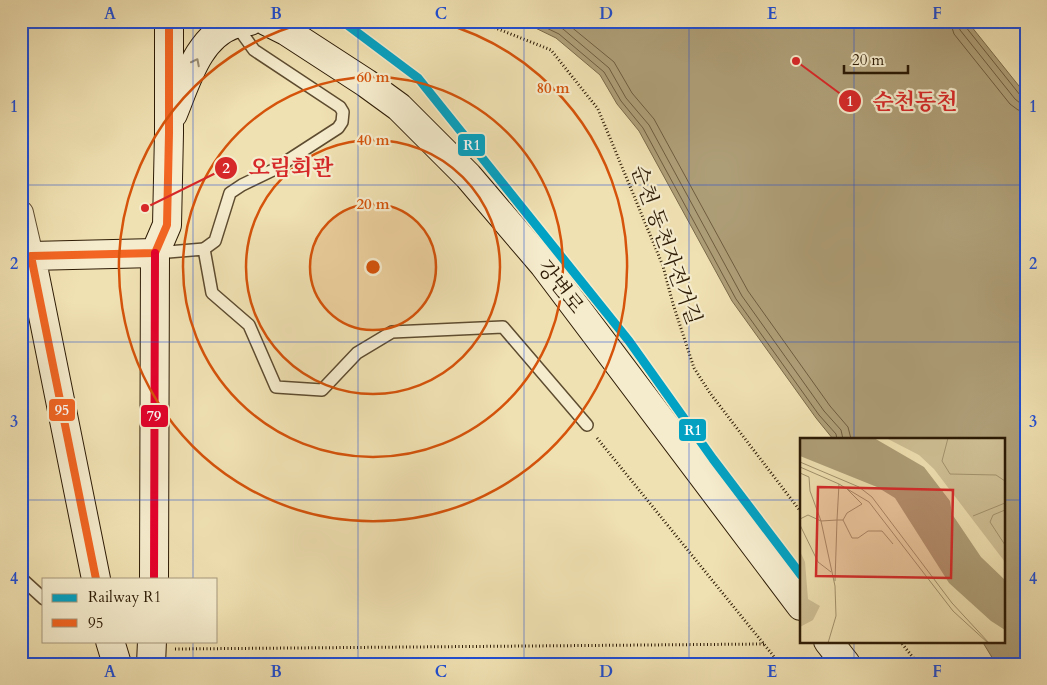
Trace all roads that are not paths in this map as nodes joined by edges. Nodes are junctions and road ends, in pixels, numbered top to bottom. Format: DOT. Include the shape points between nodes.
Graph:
graph roads {
  1 [pos="168,21"];
  2 [pos="266,21"];
  3 [pos="240,22"];
  4 [pos="169,122"];
  5 [pos="21,213"];
  6 [pos="204,250"];
  7 [pos="155,253"];
  8 [pos="26,255"];
  9 [pos="587,425"];
  10 [pos="21,578"];
  11 [pos="96,578"];
  12 [pos="154,578"];
  13 [pos="42,597"];
  14 [pos="800,605"];
  15 [pos="829,642"];
  16 [pos="846,664"];
  1 -- 4 [label="street"];
  2 -- 14 [label="street, 강변로" via="366,83 399,108 468,176 544,265"];
  4 -- 3 [label="street, one-way" via="206,44 222,30"];
  3 -- 6 [label="lane" via="254,50 340,107 342,122 319,141 230,193 215,241"];
  4 -- 7 [label="street" via="167,225"];
  5 -- 8 [label="street"];
  6 -- 7 [label="lane"];
  6 -- 9 [label="lane" via="212,293 249,325 276,387 322,390 357,353 392,332 503,327"];
  7 -- 8 [label="street"];
  7 -- 12 [label="street"];
  8 -- 11 [label="street"];
  10 -- 13 [label="lane"];
  15 -- 16 [label="street"];
}
